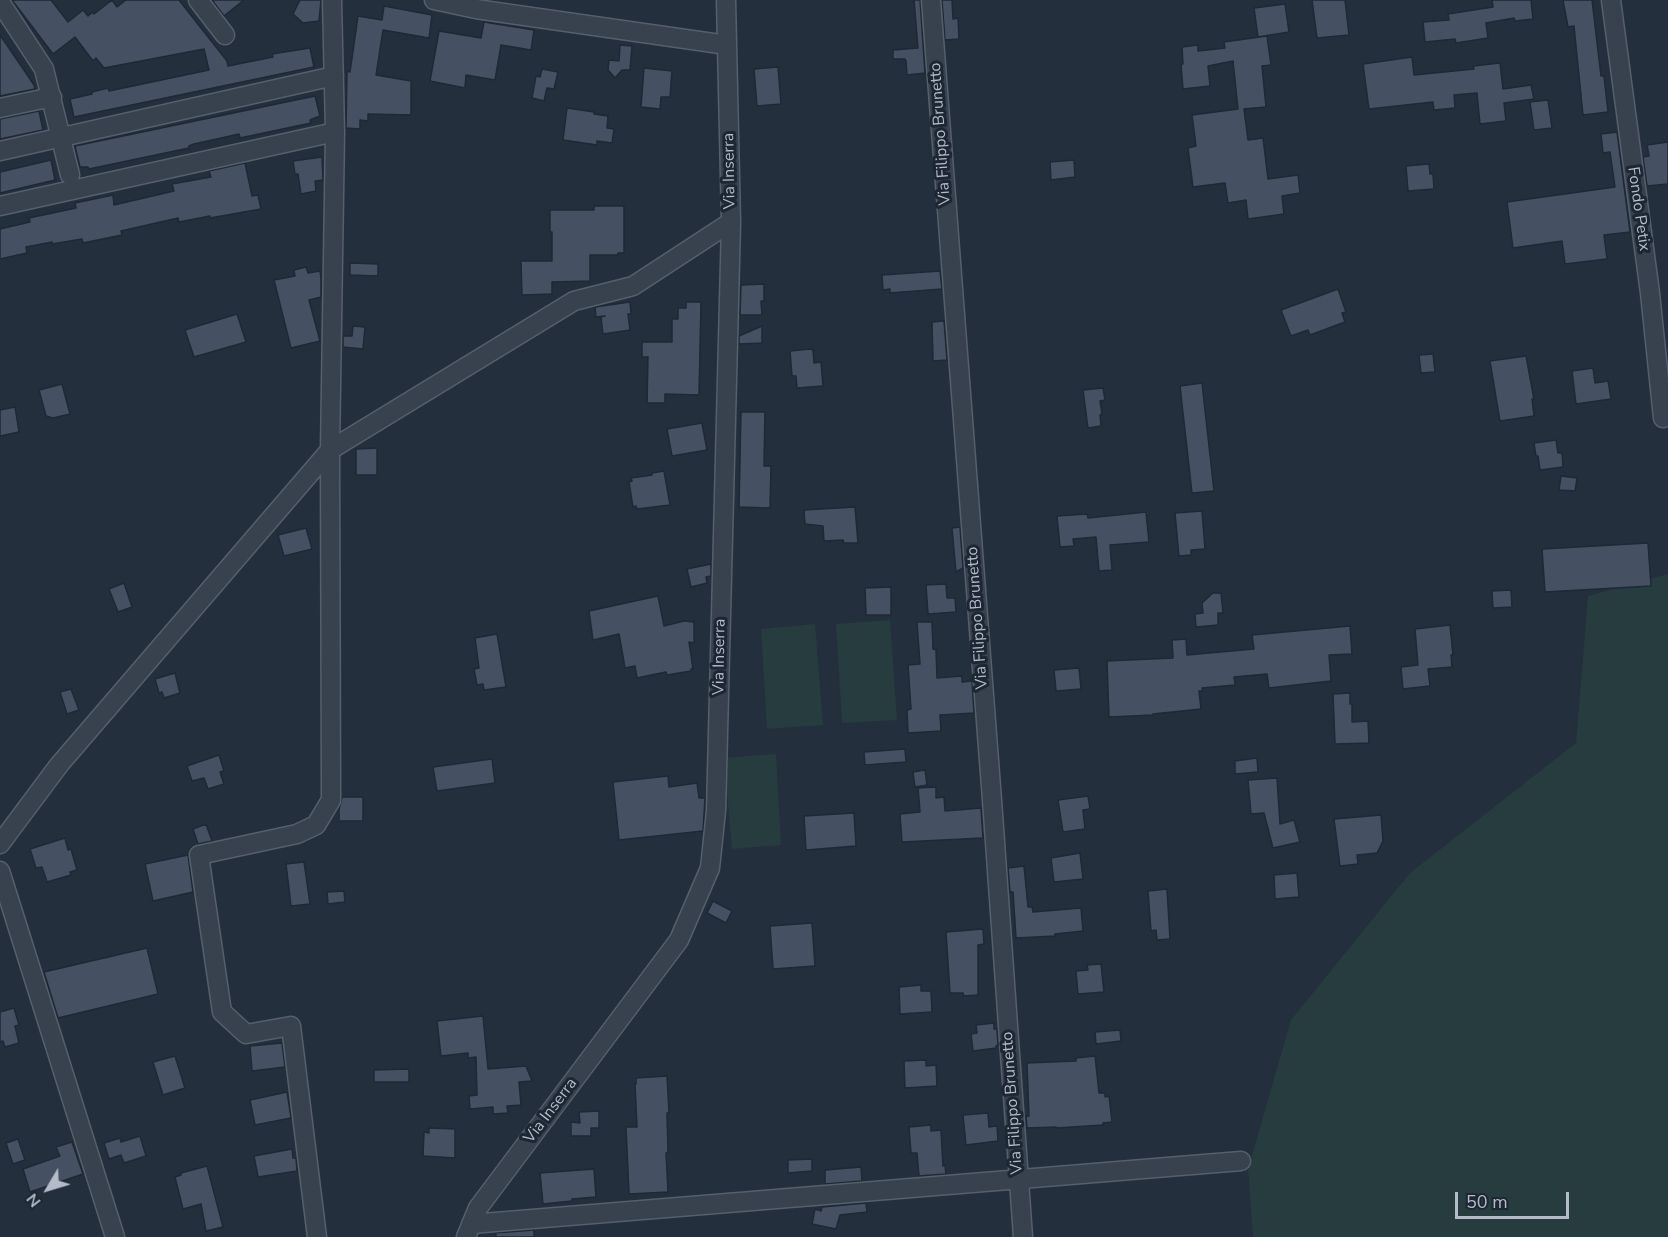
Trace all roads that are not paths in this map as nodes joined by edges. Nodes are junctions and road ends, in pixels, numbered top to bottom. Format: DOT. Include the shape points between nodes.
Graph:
graph roads {
  1 [pos="198,0"];
  2 [pos="332,0"];
  3 [pos="434,0"];
  4 [pos="726,0"];
  5 [pos="931,0"];
  6 [pos="1611,0"];
  7 [pos="0,2"];
  8 [pos="225,35"];
  9 [pos="727,45"];
  10 [pos="334,76"];
  11 [pos="52,97"];
  12 [pos="0,108"];
  13 [pos="335,132"];
  14 [pos="62,136"];
  15 [pos="0,151"];
  16 [pos="70,175"];
  17 [pos="0,206"];
  18 [pos="731,222"];
  19 [pos="1663,418"];
  20 [pos="330,450"];
  21 [pos="0,844"];
  22 [pos="0,871"];
  23 [pos="1241,1161"];
  24 [pos="1018,1179"];
  25 [pos="468,1230"];
  26 [pos="115,1237"];
  27 [pos="317,1237"];
  28 [pos="1023,1237"];
  1 -- 8 [label="street"];
  2 -- 10 [label="street"];
  3 -- 9 [label="street"];
  4 -- 9 [label="street, Via Inserra"];
  5 -- 24 [label="street, Via Filippo Brunetto"];
  6 -- 19 [label="street, Fondo Petix"];
  7 -- 11 [label="street" via="44,69"];
  9 -- 18 [label="street, Via Inserra"];
  10 -- 13 [label="street"];
  10 -- 14 [label="street"];
  11 -- 12 [label="street"];
  11 -- 14 [label="street"];
  13 -- 17 [label="street"];
  13 -- 20 [label="street"];
  14 -- 15 [label="street"];
  14 -- 16 [label="street"];
  18 -- 20 [label="street" via="633,286 574,302"];
  18 -- 25 [label="street, Via Inserra" via="716,811 710,868 679,940 478,1208"];
  20 -- 21 [label="street" via="59,765"];
  20 -- 27 [label="street" via="331,800 316,825 297,834 199,855 222,1012 246,1034 291,1026"];
  22 -- 26 [label="street"];
  23 -- 24 [label="street"];
  24 -- 25 [label="street"];
  24 -- 28 [label="street, Via Filippo Brunetto"];
}
